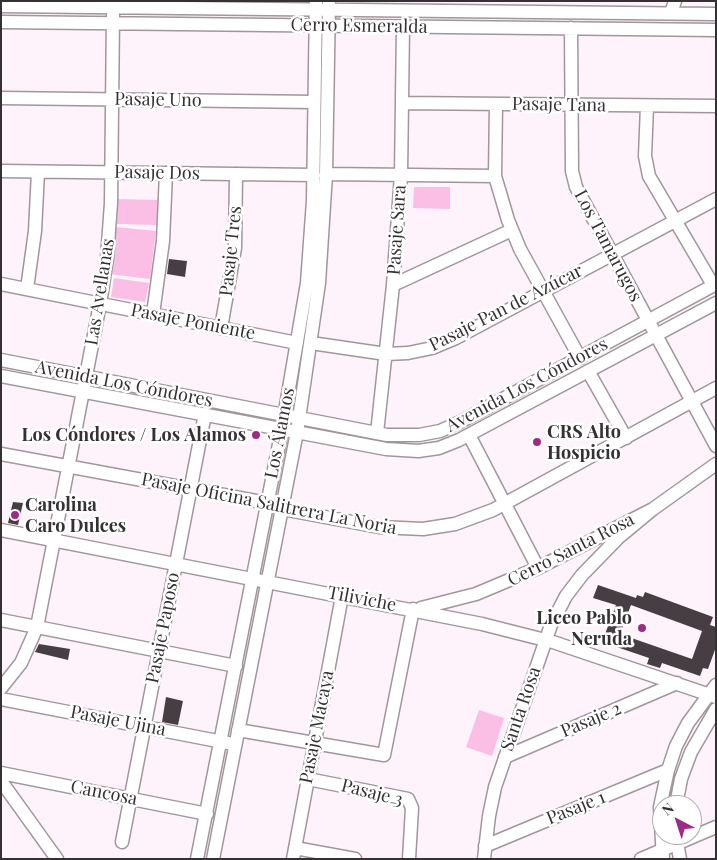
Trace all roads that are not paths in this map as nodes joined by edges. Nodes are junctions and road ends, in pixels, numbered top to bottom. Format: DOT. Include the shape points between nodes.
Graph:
graph roads {
  1 [pos="113,5"];
  2 [pos="1,6"];
  3 [pos="322,6"];
  4 [pos="409,6"];
  5 [pos="532,7"];
  6 [pos="634,7"];
  7 [pos="673,7"];
  8 [pos="368,10"];
  9 [pos="389,10"];
  10 [pos="595,13"];
  11 [pos="716,14"];
  12 [pos="1,22"];
  13 [pos="113,23"];
  14 [pos="316,25"];
  15 [pos="329,26"];
  16 [pos="370,26"];
  17 [pos="389,26"];
  18 [pos="403,26"];
  19 [pos="533,28"];
  20 [pos="571,28"];
  21 [pos="716,30"];
  22 [pos="1,98"];
  23 [pos="112,99"];
  24 [pos="314,102"];
  25 [pos="402,103"];
  26 [pos="496,104"];
  27 [pos="571,105"];
  28 [pos="647,106"];
  29 [pos="716,106"];
  30 [pos="1,171"];
  31 [pos="38,172"];
  32 [pos="111,172"];
  33 [pos="166,173"];
  34 [pos="236,174"];
  35 [pos="320,174"];
  36 [pos="401,175"];
  37 [pos="495,176"];
  38 [pos="716,199"];
  39 [pos="675,221"];
  40 [pos="512,230"];
  41 [pos="612,254"];
  42 [pos="1,284"];
  43 [pos="715,284"];
  44 [pos="393,285"];
  45 [pos="27,289"];
  46 [pos="543,291"];
  47 [pos="716,303"];
  48 [pos="100,304"];
  49 [pos="153,314"];
  50 [pos="648,321"];
  51 [pos="221,328"];
  52 [pos="656,335"];
  53 [pos="297,343"];
  54 [pos="311,343"];
  55 [pos="386,354"];
  56 [pos="580,358"];
  57 [pos="1,360"];
  58 [pos="588,371"];
  59 [pos="1,376"];
  60 [pos="86,376"];
  61 [pos="716,388"];
  62 [pos="83,391"];
  63 [pos="692,402"];
  64 [pos="205,414"];
  65 [pos="284,415"];
  66 [pos="300,418"];
  67 [pos="282,429"];
  68 [pos="297,432"];
  69 [pos="377,433"];
  70 [pos="469,435"];
  71 [pos="626,438"];
  72 [pos="716,446"];
  73 [pos="1,454"];
  74 [pos="716,464"];
  75 [pos="68,467"];
  76 [pos="190,489"];
  77 [pos="267,503"];
  78 [pos="505,504"];
  79 [pos="282,509"];
  80 [pos="652,509"];
  81 [pos="1,530"];
  82 [pos="54,540"];
  83 [pos="176,564"];
  84 [pos="538,568"];
  85 [pos="252,578"];
  86 [pos="268,581"];
  87 [pos="342,596"];
  88 [pos="413,609"];
  89 [pos="1,620"];
  90 [pos="38,627"];
  91 [pos="545,640"];
  92 [pos="159,650"];
  93 [pos="236,666"];
  94 [pos="677,683"];
  95 [pos="1,688"];
  96 [pos="714,692"];
  97 [pos="1,699"];
  98 [pos="716,710"];
  99 [pos="144,726"];
  100 [pos="238,730"];
  101 [pos="221,741"];
  102 [pos="235,744"];
  103 [pos="314,744"];
  104 [pos="505,757"];
  105 [pos="668,770"];
  106 [pos="1,773"];
  107 [pos="308,779"];
  108 [pos="1,781"];
  109 [pos="678,795"];
  110 [pos="130,799"];
  111 [pos="207,814"];
  112 [pos="716,827"];
  113 [pos="702,831"];
  114 [pos="122,842"];
  115 [pos="671,845"];
  116 [pos="678,845"];
  117 [pos="485,846"];
  118 [pos="294,853"];
  119 [pos="662,854"];
  120 [pos="58,859"];
  121 [pos="197,859"];
  122 [pos="213,859"];
  123 [pos="355,859"];
  124 [pos="410,859"];
  125 [pos="484,859"];
  126 [pos="641,859"];
  127 [pos="680,859"];
  1 -- 2 [label="street, Cerro Esmeralda"];
  1 -- 3 [label="street, Cerro Esmeralda"];
  1 -- 13 [label="street, Las Avellanas"];
  3 -- 8 [label="street, Cerro Esmeralda"];
  3 -- 14 [label="street, Los Álamos"];
  3 -- 15 [label="street, Los Álamos"];
  4 -- 5 [label="street, Cerro Esmeralda"];
  4 -- 9 [label="street, Cerro Esmeralda"];
  5 -- 10 [label="street, Cerro Esmeralda"];
  5 -- 19 [label="street"];
  6 -- 7 [label="street, Cerro Esmeralda"];
  6 -- 10 [label="street, Cerro Esmeralda"];
  7 -- 11 [label="street, Cerro Esmeralda"];
  8 -- 9 [label="street, Cerro Esmeralda"];
  8 -- 16 [label="street"];
  9 -- 17 [label="street"];
  10 -- 20 [label="street"];
  12 -- 13 [label="street, Cerro Esmeralda"];
  13 -- 14 [label="street, Cerro Esmeralda"];
  13 -- 23 [label="street, Las Avellanas"];
  14 -- 15 [label="street, Cerro Esmeralda"];
  14 -- 24 [label="street, Los Álamos"];
  15 -- 16 [label="street, Cerro Esmeralda"];
  15 -- 35 [label="street, Los Álamos"];
  16 -- 17 [label="street, Cerro Esmeralda"];
  17 -- 18 [label="street, Cerro Esmeralda"];
  18 -- 19 [label="street, Cerro Esmeralda"];
  18 -- 25 [label="street, Pasaje Sara"];
  19 -- 20 [label="street, Cerro Esmeralda"];
  20 -- 21 [label="street, Cerro Esmeralda"];
  20 -- 27 [label="street, Los Tamarugos"];
  22 -- 23 [label="street, Pasaje Uno"];
  23 -- 24 [label="street, Pasaje Uno"];
  23 -- 32 [label="street, Las Avellanas"];
  24 -- 35 [label="street, Los Álamos"];
  25 -- 26 [label="street, Pasaje Tana"];
  25 -- 36 [label="street, Pasaje Sara"];
  26 -- 27 [label="street, Pasaje Tana"];
  26 -- 37 [label="street"];
  27 -- 28 [label="street, Pasaje Tana"];
  27 -- 41 [label="street, Los Tamarugos" via="573,179"];
  28 -- 29 [label="street, Pasaje Tana"];
  28 -- 39 [label="street" via="647,167"];
  30 -- 31 [label="street, Pasaje Dos"];
  31 -- 32 [label="street, Pasaje Dos"];
  31 -- 45 [label="street" via="35,231"];
  32 -- 33 [label="street, Pasaje Dos"];
  32 -- 48 [label="street, Las Avellanas" via="109,235"];
  33 -- 34 [label="street, Pasaje Dos"];
  33 -- 49 [label="street" via="163,241"];
  34 -- 35 [label="street, Pasaje Dos"];
  34 -- 51 [label="street, Pasaje Tres" via="234,248"];
  35 -- 36 [label="street, Pasaje Dos"];
  35 -- 53 [label="street, Los Álamos"];
  35 -- 54 [label="street, Los Álamos" via="322,254"];
  36 -- 37 [label="street, Pasaje Dos"];
  36 -- 44 [label="street, Pasaje Sara"];
  37 -- 40 [label="street"];
  38 -- 39 [label="street, Pasaje Pan de Azúcar"];
  39 -- 41 [label="street, Pasaje Pan de Azúcar"];
  39 -- 43 [label="street"];
  40 -- 44 [label="street"];
  40 -- 46 [label="street"];
  41 -- 46 [label="street, Pasaje Pan de Azúcar"];
  41 -- 50 [label="street, Los Tamarugos"];
  42 -- 45 [label="street, Pasaje Poniente"];
  43 -- 50 [label="street, Avenida Los Cóndores"];
  44 -- 55 [label="street, Pasaje Sara"];
  45 -- 48 [label="street, Pasaje Poniente"];
  46 -- 55 [label="street, Pasaje Pan de Azúcar" via="444,343 414,352"];
  46 -- 56 [label="street"];
  47 -- 52 [label="street, Avenida Los Cóndores"];
  48 -- 49 [label="street, Pasaje Poniente"];
  48 -- 60 [label="street, Las Avellanas"];
  49 -- 51 [label="street, Pasaje Poniente"];
  50 -- 52 [label="street, Los Tamarugos"];
  50 -- 56 [label="street, Avenida Los Cóndores"];
  51 -- 53 [label="street, Pasaje Poniente"];
  52 -- 58 [label="street, Avenida Los Cóndores"];
  52 -- 63 [label="street, Los Tamarugos"];
  53 -- 65 [label="street, Los Álamos"];
  54 -- 55 [label="street, Pasaje Pan de Azúcar"];
  54 -- 66 [label="street, Los Álamos"];
  55 -- 69 [label="street, Pasaje Sara"];
  56 -- 69 [label="street, Avenida Los Cóndores" via="445,429 408,436"];
  57 -- 60 [label="street, Avenida Los Cóndores"];
  58 -- 70 [label="street, Avenida Los Cóndores"];
  58 -- 71 [label="street"];
  59 -- 62 [label="street, Avenida Los Cóndores"];
  60 -- 62 [label="street, Las Avellanas"];
  60 -- 65 [label="street, Avenida Los Cóndores"];
  61 -- 63 [label="street, Pasaje Oficina Salitrera La Noria"];
  62 -- 64 [label="street, Avenida Los Cóndores"];
  62 -- 75 [label="street, Las Avellanas"];
  63 -- 71 [label="street, Pasaje Oficina Salitrera La Noria"];
  63 -- 72 [label="street, Los Tamarugos"];
  64 -- 67 [label="street, Avenida Los Cóndores"];
  64 -- 76 [label="street, Pasaje Paposo"];
  65 -- 66 [label="street, Avenida Los Cóndores"];
  65 -- 67 [label="street, Los Álamos"];
  66 -- 68 [label="street, Los Álamos"];
  66 -- 69 [label="street, Avenida Los Cóndores"];
  67 -- 68 [label="street, Avenida Los Cóndores"];
  67 -- 77 [label="street, Los Álamos"];
  68 -- 70 [label="street, Avenida Los Cóndores" via="407,452 439,448"];
  68 -- 79 [label="street, Los Álamos"];
  70 -- 78 [label="street"];
  71 -- 78 [label="street, Pasaje Oficina Salitrera La Noria"];
  73 -- 75 [label="street, Pasaje Oficina Salitrera La Noria"];
  74 -- 80 [label="street, Cerro Santa Rosa"];
  75 -- 76 [label="street, Pasaje Oficina Salitrera La Noria"];
  75 -- 82 [label="street, Las Avellanas"];
  76 -- 77 [label="street, Pasaje Oficina Salitrera La Noria"];
  76 -- 83 [label="street, Pasaje Paposo"];
  77 -- 79 [label="street, Pasaje Oficina Salitrera La Noria"];
  77 -- 85 [label="street, Los Álamos"];
  78 -- 79 [label="street, Pasaje Oficina Salitrera La Noria" via="455,524 405,529"];
  78 -- 84 [label="street"];
  79 -- 86 [label="street, Los Álamos"];
  80 -- 84 [label="street, Cerro Santa Rosa"];
  80 -- 91 [label="street, Santa Rosa" via="582,575 558,610"];
  81 -- 82 [label="street, Tiliviche"];
  82 -- 83 [label="street, Tiliviche"];
  82 -- 90 [label="street, Las Avellanas"];
  83 -- 85 [label="street, Tiliviche"];
  83 -- 92 [label="street, Pasaje Paposo"];
  84 -- 88 [label="street, Cerro Santa Rosa" via="476,594"];
  85 -- 86 [label="street, Tiliviche"];
  85 -- 93 [label="street, Los Álamos"];
  86 -- 87 [label="street, Tiliviche"];
  86 -- 100 [label="street, Los Álamos"];
  87 -- 88 [label="street, Tiliviche"];
  87 -- 103 [label="street, Pasaje Macaya"];
  88 -- 91 [label="street, Tiliviche"];
  88 -- 103 [label="street" via="384,755"];
  89 -- 90 [label="street"];
  90 -- 92 [label="street"];
  90 -- 95 [label="street, Las Avellanas" via="21,663"];
  91 -- 94 [label="street, Tiliviche"];
  91 -- 104 [label="street, Santa Rosa"];
  92 -- 93 [label="street"];
  92 -- 99 [label="street, Pasaje Paposo"];
  93 -- 101 [label="street, Los Álamos"];
  94 -- 96 [label="street, Tiliviche"];
  94 -- 104 [label="street, Pasaje 2"];
  96 -- 105 [label="street" via="682,735"];
  97 -- 99 [label="street, Pasaje Ujina"];
  98 -- 109 [label="street" via="691,752"];
  99 -- 101 [label="street, Pasaje Ujina"];
  99 -- 110 [label="street, Pasaje Paposo"];
  100 -- 102 [label="street, Los Álamos"];
  100 -- 103 [label="street"];
  101 -- 102 [label="street, Pasaje Ujina"];
  101 -- 111 [label="street, Los Álamos"];
  102 -- 122 [label="street, Los Álamos"];
  103 -- 107 [label="street, Pasaje Macaya"];
  104 -- 117 [label="street, Santa Rosa" via="491,802"];
  105 -- 117 [label="street, Pasaje 1"];
  105 -- 119 [label="street" via="660,807"];
  106 -- 110 [label="street, Cancosa"];
  107 -- 118 [label="street, Pasaje Macaya"];
  107 -- 124 [label="street, Pasaje 3" via="408,799 412,808"];
  108 -- 120 [label="street"];
  110 -- 111 [label="street, Cancosa"];
  110 -- 114 [label="street, Pasaje Paposo"];
  111 -- 121 [label="street, Los Álamos"];
  112 -- 113 [label="street"];
  115 -- 119 [label="street"];
  116 -- 127 [label="street"];
  117 -- 125 [label="street, Santa Rosa"];
  118 -- 123 [label="street"];
  119 -- 126 [label="street"];
}
